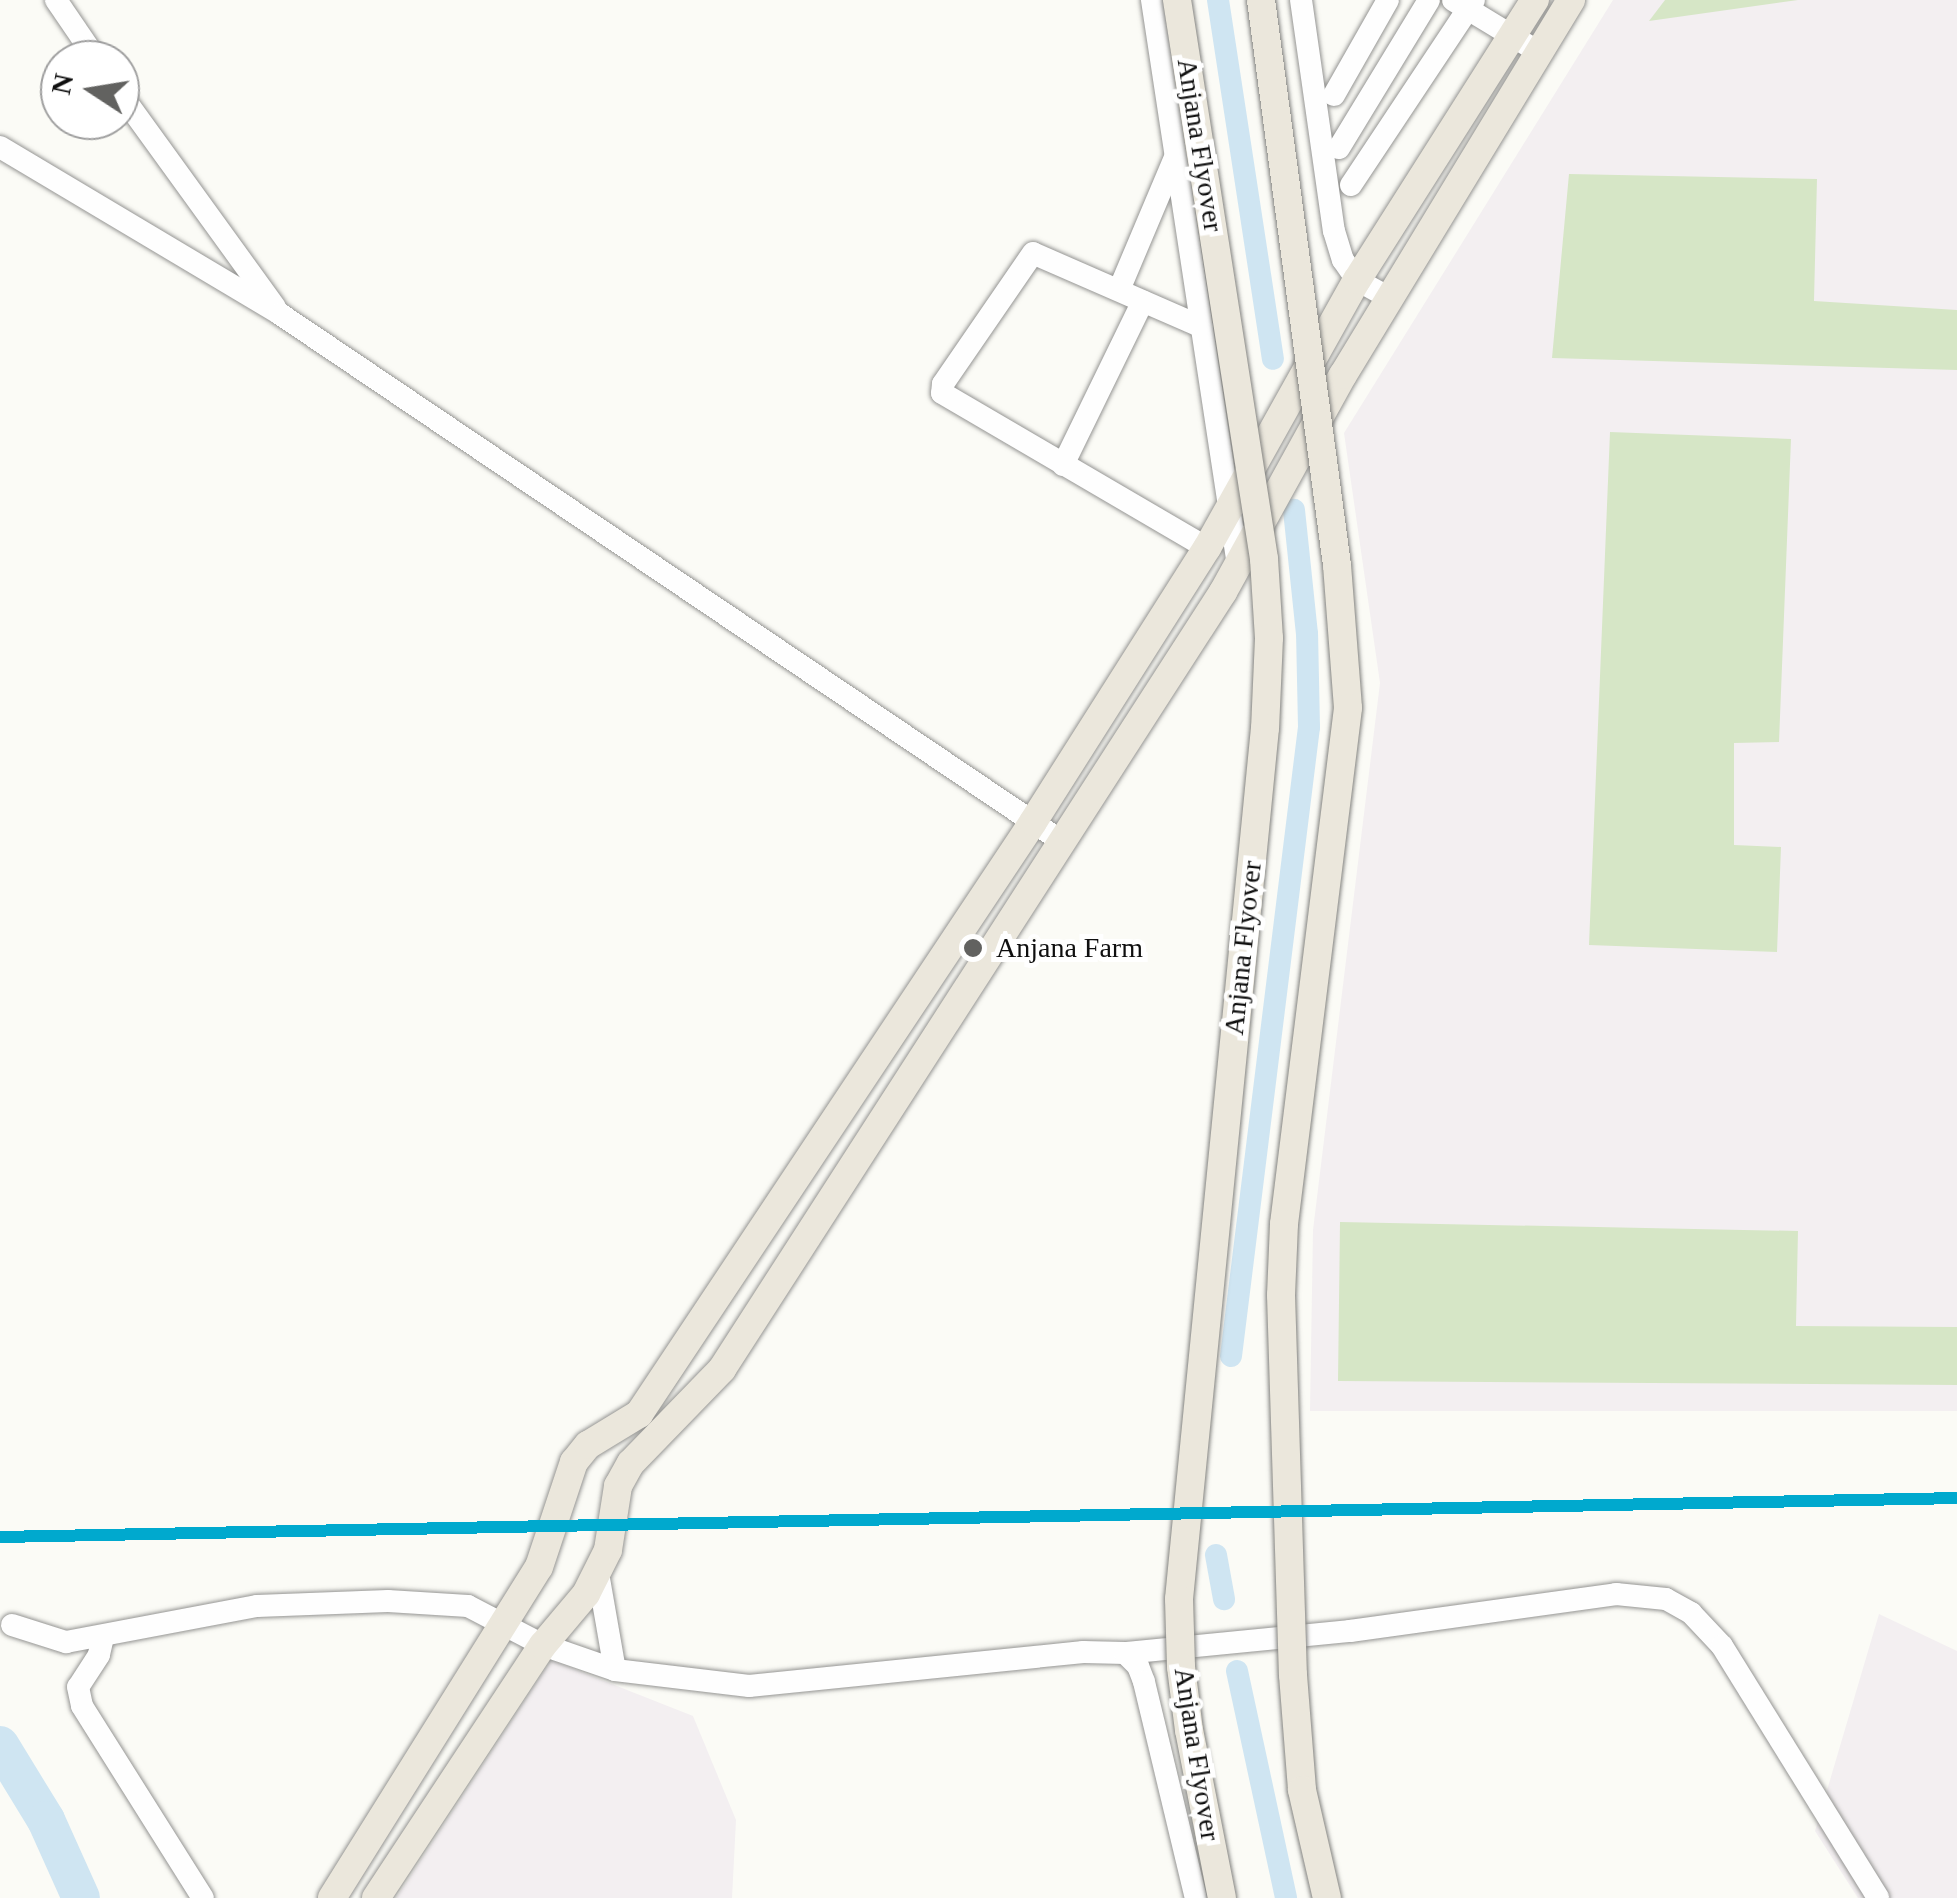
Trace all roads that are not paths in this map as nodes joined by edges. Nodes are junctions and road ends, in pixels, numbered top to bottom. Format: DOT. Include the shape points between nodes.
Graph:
graph roads {
  1 [pos="56,0"];
  2 [pos="1152,0"];
  3 [pos="1177,0"];
  4 [pos="1261,0"];
  5 [pos="1301,0"];
  6 [pos="1388,0"];
  7 [pos="1430,0"];
  8 [pos="1535,0"];
  9 [pos="1571,0"];
  10 [pos="1465,3"];
  11 [pos="1511,34"];
  12 [pos="84,40"];
  13 [pos="1537,51"];
  14 [pos="1334,95"];
  15 [pos="140,121"];
  16 [pos="0,147"];
  17 [pos="1339,148"];
  18 [pos="1176,155"];
  19 [pos="1351,185"];
  20 [pos="1357,280"];
  21 [pos="1119,290"];
  22 [pos="1388,298"];
  23 [pos="1143,301"];
  24 [pos="280,314"];
  25 [pos="1202,327"];
  26 [pos="1063,465"];
  27 [pos="1228,510"];
  28 [pos="1207,548"];
  29 [pos="1238,566"];
  30 [pos="1032,822"];
  31 [pos="1064,843"];
  32 [pos="598,1572"];
  33 [pos="506,1623"];
  34 [pos="12,1625"];
  35 [pos="103,1637"];
  36 [pos="543,1645"];
  37 [pos="1125,1652"];
  38 [pos="615,1670"];
  39 [pos="203,1898"];
  40 [pos="332,1898"];
  41 [pos="376,1898"];
  42 [pos="1196,1898"];
  43 [pos="1222,1898"];
  44 [pos="1327,1898"];
  45 [pos="1878,1898"];
  1 -- 12 [label="street"];
  2 -- 18 [label="street"];
  3 -- 43 [label="main road, Anjana Flyover, bridge" via="1264,558 1268,638 1263,748 1179,1599 1189,1730"];
  4 -- 44 [label="main road, bridge" via="1337,566 1348,708 1284,1224 1282,1296 1292,1675 1302,1790"];
  5 -- 20 [label="street" via="1334,231"];
  6 -- 14 [label="street"];
  7 -- 17 [label="street"];
  8 -- 11 [label="main road"];
  9 -- 13 [label="main road"];
  10 -- 11 [label="street"];
  10 -- 19 [label="street"];
  11 -- 13 [label="street"];
  11 -- 20 [label="main road"];
  13 -- 22 [label="main road"];
  15 -- 24 [label="street"];
  16 -- 24 [label="street"];
  18 -- 21 [label="street"];
  18 -- 25 [label="street"];
  20 -- 22 [label="street"];
  20 -- 27 [label="main road"];
  21 -- 23 [label="street"];
  21 -- 26 [label="street" via="1033,253 943,384 948,398"];
  22 -- 29 [label="main road"];
  23 -- 25 [label="street"];
  23 -- 26 [label="street"];
  24 -- 30 [label="street"];
  25 -- 27 [label="street"];
  26 -- 28 [label="street"];
  27 -- 28 [label="main road"];
  27 -- 29 [label="street"];
  28 -- 30 [label="main road"];
  29 -- 31 [label="main road"];
  30 -- 31 [label="street"];
  30 -- 33 [label="main road" via="639,1414 588,1445 574,1462 551,1542"];
  31 -- 32 [label="main road" via="722,1369 630,1463 618,1486"];
  32 -- 36 [label="main road"];
  32 -- 38 [label="street"];
  33 -- 35 [label="street" via="468,1606 369,1602 257,1606"];
  33 -- 36 [label="street"];
  33 -- 40 [label="main road"];
  34 -- 35 [label="street" via="66,1642"];
  35 -- 39 [label="street" via="100,1655 78,1687 82,1706"];
  36 -- 38 [label="street"];
  36 -- 41 [label="main road"];
  37 -- 38 [label="street" via="749,1686"];
  37 -- 42 [label="street" via="1144,1682"];
  37 -- 45 [label="street" via="1350,1631 1616,1594 1666,1599 1692,1613 1722,1646"];
}
